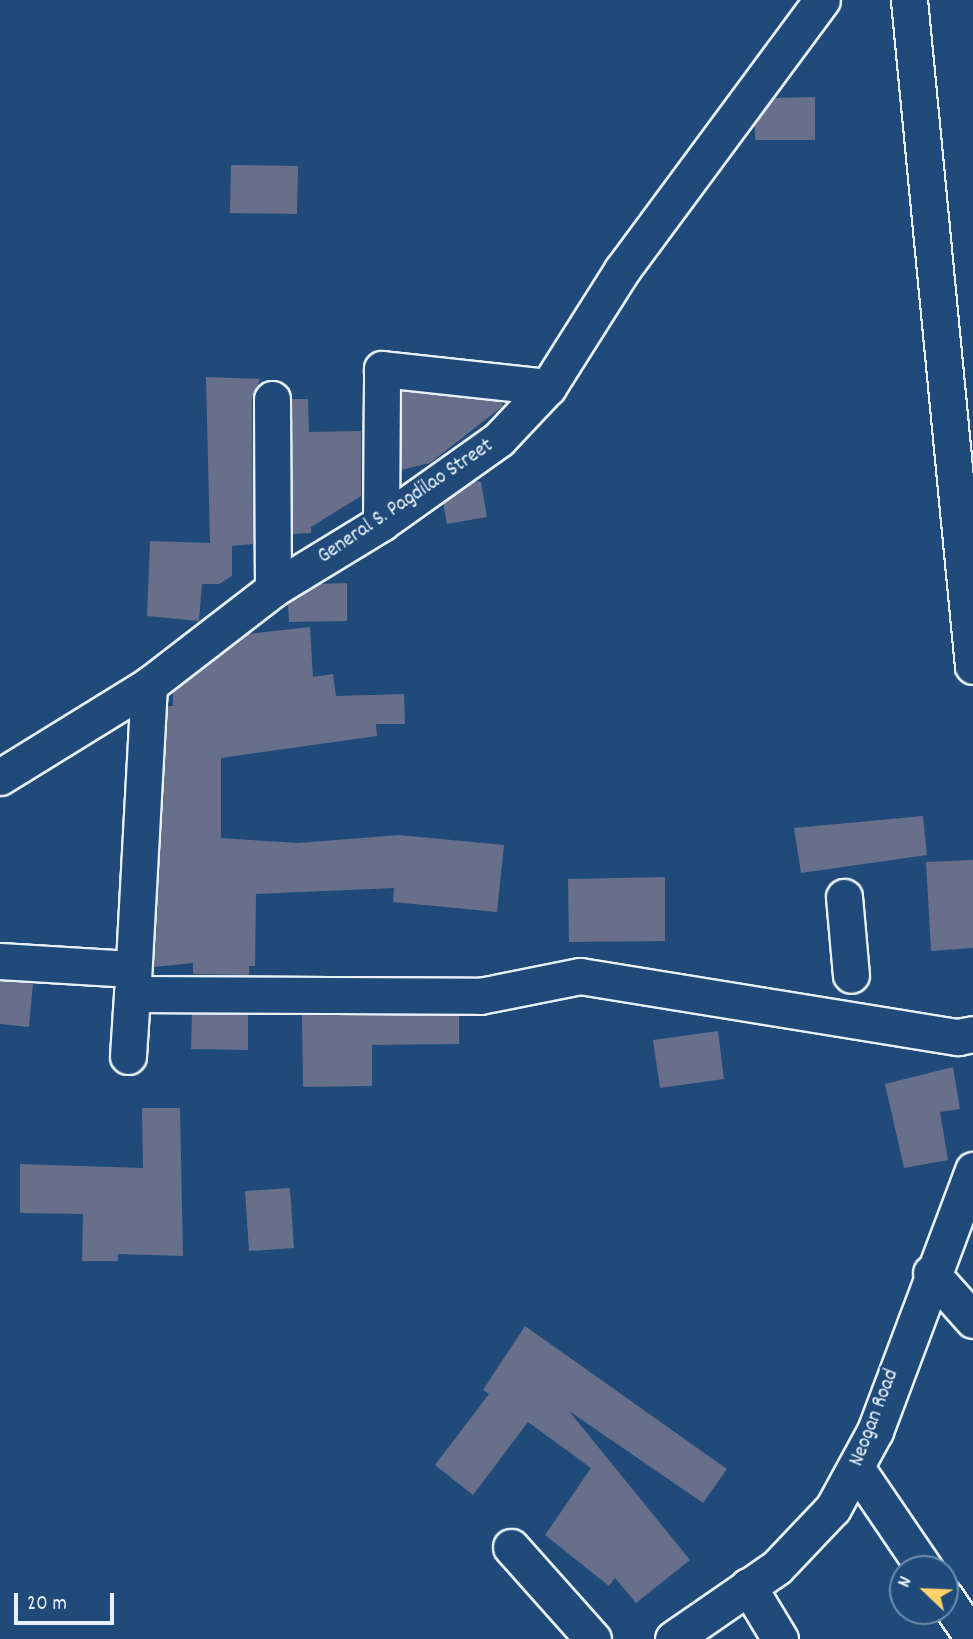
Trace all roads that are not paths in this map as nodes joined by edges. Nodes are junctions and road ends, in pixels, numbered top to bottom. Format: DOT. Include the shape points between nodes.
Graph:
graph roads {
  1 [pos="822,0"];
  2 [pos="909,0"];
  3 [pos="548,387"];
  4 [pos="272,399"];
  5 [pos="381,523"];
  6 [pos="273,589"];
  7 [pos="973,666"];
  8 [pos="149,685"];
  9 [pos="0,777"];
  10 [pos="844,897"];
  11 [pos="0,961"];
  12 [pos="851,975"];
  13 [pos="132,981"];
  14 [pos="973,1034"];
  15 [pos="128,1056"];
  16 [pos="973,1170"];
  17 [pos="931,1273"];
  18 [pos="973,1320"];
  19 [pos="857,1469"];
  20 [pos="510,1547"];
  21 [pos="915,1555"];
  22 [pos="748,1586"];
  23 [pos="959,1618"];
  24 [pos="973,1638"];
  25 [pos="593,1639"];
  26 [pos="673,1639"];
  27 [pos="780,1639"];
  1 -- 3 [label="street, General S. Pagdilao Street" via="622,270"];
  2 -- 7 [label="street"];
  3 -- 5 [label="street, General S. Pagdilao Street" via="499,439"];
  3 -- 5 [label="street" via="382,369"];
  4 -- 6 [label="street"];
  5 -- 6 [label="street, General S. Pagdilao Street"];
  6 -- 8 [label="street, General S. Pagdilao Street"];
  8 -- 9 [label="street, General S. Pagdilao Street"];
  8 -- 13 [label="street"];
  10 -- 12 [label="street"];
  11 -- 13 [label="street"];
  13 -- 14 [label="street" via="480,996 580,976 958,1037"];
  13 -- 15 [label="street"];
  16 -- 17 [label="street, Neogan Road"];
  17 -- 18 [label="street"];
  17 -- 19 [label="street, Neogan Road"];
  19 -- 21 [label="street"];
  19 -- 22 [label="street, Neogan Road" via="803,1545"];
  20 -- 25 [label="street"];
  22 -- 26 [label="street, Neogan Road"];
  22 -- 27 [label="street"];
  23 -- 24 [label="street"];
}
